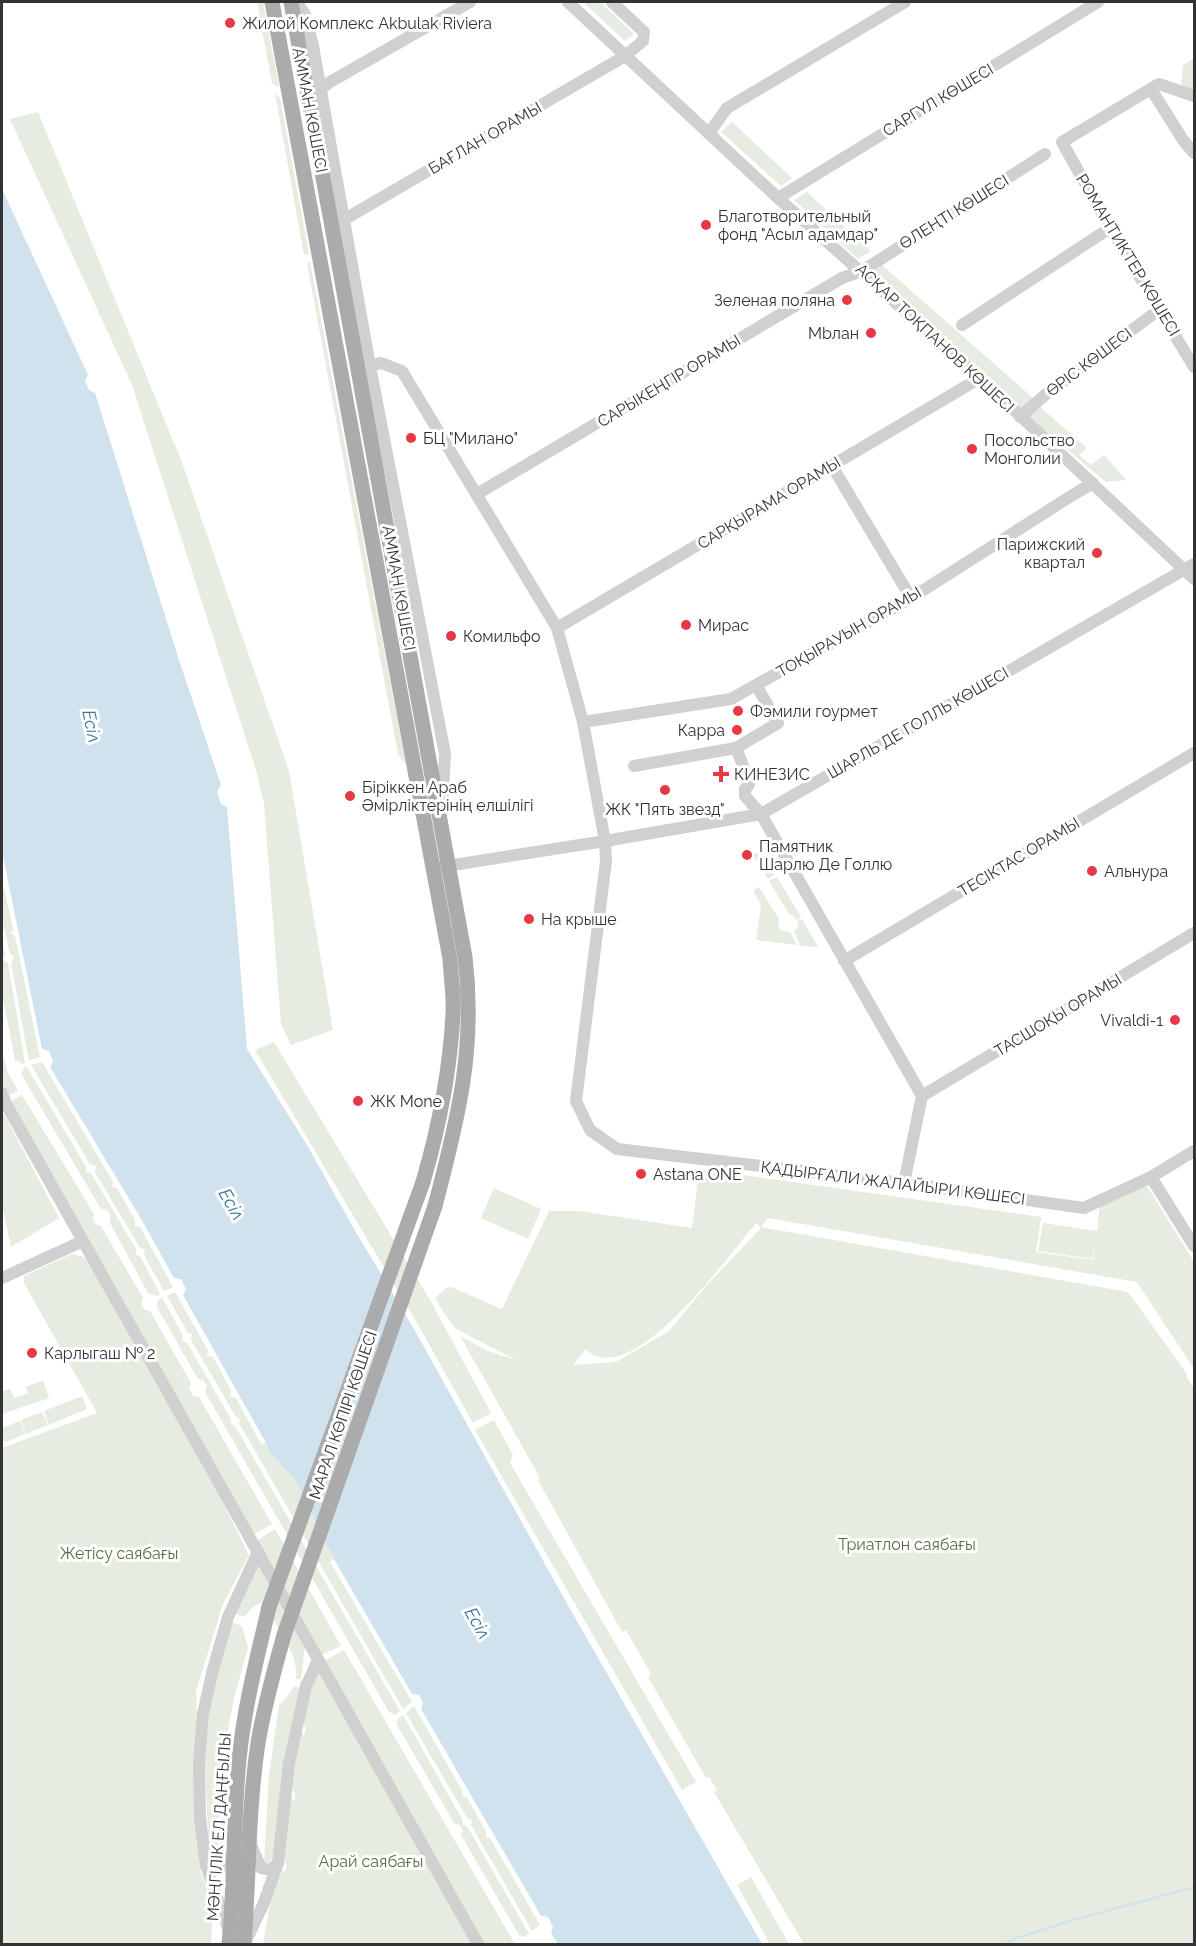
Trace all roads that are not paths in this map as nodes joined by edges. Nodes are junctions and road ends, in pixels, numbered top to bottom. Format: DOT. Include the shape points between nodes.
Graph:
graph roads {
  1 [pos="272,2"];
  2 [pos="291,2"];
  3 [pos="296,2"];
  4 [pos="470,2"];
  5 [pos="568,2"];
  6 [pos="612,2"];
  7 [pos="905,2"];
  8 [pos="1098,2"];
  9 [pos="625,56"];
  10 [pos="1155,86"];
  11 [pos="321,89"];
  12 [pos="1194,96"];
  13 [pos="710,132"];
  14 [pos="1194,153"];
  15 [pos="1046,154"];
  16 [pos="778,198"];
  17 [pos="345,219"];
  18 [pos="1110,228"];
  19 [pos="862,271"];
  20 [pos="1160,309"];
  21 [pos="962,325"];
  22 [pos="370,366"];
  23 [pos="1194,367"];
  24 [pos="980,378"];
  25 [pos="1020,417"];
  26 [pos="832,466"];
  27 [pos="1093,483"];
  28 [pos="477,494"];
  29 [pos="1191,571"];
  30 [pos="910,598"];
  31 [pos="557,628"];
  32 [pos="756,685"];
  33 [pos="583,722"];
  34 [pos="736,748"];
  35 [pos="1194,753"];
  36 [pos="634,766"];
  37 [pos="761,814"];
  38 [pos="441,827"];
  39 [pos="605,842"];
  40 [pos="448,866"];
  41 [pos="432,867"];
  42 [pos="1194,933"];
  43 [pos="844,961"];
  44 [pos="922,1096"];
  45 [pos="3,1101"];
  46 [pos="1194,1151"];
  47 [pos="1151,1177"];
  48 [pos="423,1182"];
  49 [pos="904,1183"];
  50 [pos="435,1206"];
  51 [pos="83,1241"];
  52 [pos="1194,1246"];
  53 [pos="2,1278"];
  54 [pos="258,1552"];
  55 [pos="269,1607"];
  56 [pos="284,1635"];
  57 [pos="318,1660"];
  58 [pos="250,1843"];
  59 [pos="234,1849"];
  60 [pos="278,1863"];
  61 [pos="206,1866"];
  62 [pos="230,1939"];
  63 [pos="244,1944"];
  64 [pos="478,1944"];
  1 -- 41 [label="main road, АММАН КӨШЕСІ"];
  2 -- 38 [label="main road, АММАН КӨШЕСІ"];
  3 -- 11 [label="street, АММАН КӨШЕСІ" via="305,14"];
  4 -- 11 [label="street"];
  5 -- 9 [label="street, АСҚАР ТОҚПАНОВ КӨШЕСІ"];
  6 -- 9 [label="street, БАҒЛАН ОРАМЫ" via="644,32 643,41"];
  7 -- 13 [label="street" via="727,108"];
  8 -- 16 [label="street, САРГҮЛ КӨШЕСІ"];
  9 -- 13 [label="street, АСҚАР ТОҚПАНОВ КӨШЕСІ"];
  9 -- 17 [label="street, БАҒЛАН ОРАМЫ"];
  10 -- 12 [label="street"];
  10 -- 14 [label="street" via="1162,108"];
  10 -- 18 [label="street, РОМАНТИКТЕР КӨШЕСІ" via="1062,142"];
  11 -- 17 [label="street, АММАН КӨШЕСІ"];
  13 -- 16 [label="street, АСҚАР ТОҚПАНОВ КӨШЕСІ"];
  15 -- 19 [label="street, ӨЛЕҢТІ КӨШЕСІ"];
  16 -- 19 [label="street, АСҚАР ТОҚПАНОВ КӨШЕСІ"];
  17 -- 22 [label="street, АММАН КӨШЕСІ"];
  18 -- 20 [label="street, РОМАНТИКТЕР КӨШЕСІ"];
  18 -- 21 [label="street"];
  19 -- 24 [label="street, АСҚАР ТОҚПАНОВ КӨШЕСІ"];
  19 -- 28 [label="street, САРЫКЕҢГІР ОРАМЫ" via="842,278"];
  20 -- 23 [label="street, РОМАНТИКТЕР КӨШЕСІ"];
  20 -- 25 [label="street, ӨРІС КӨШЕСІ"];
  22 -- 28 [label="street, ҚАДЫРҒАЛИ ЖАЛАЙЫРИ КӨШЕСІ" via="381,363 402,371"];
  22 -- 38 [label="street, АММАН КӨШЕСІ" via="445,754"];
  24 -- 25 [label="street, АСҚАР ТОҚПАНОВ КӨШЕСІ"];
  24 -- 26 [label="street, САРҚЫРАМА ОРАМЫ"];
  25 -- 27 [label="street, АСҚАР ТОҚПАНОВ КӨШЕСІ"];
  26 -- 30 [label="street"];
  26 -- 31 [label="street, САРҚЫРАМА ОРАМЫ"];
  27 -- 29 [label="street, АСҚАР ТОҚПАНОВ КӨШЕСІ"];
  27 -- 30 [label="street, ТОҚЫРАУЫН ОРАМЫ"];
  28 -- 31 [label="street, ҚАДЫРҒАЛИ ЖАЛАЙЫРИ КӨШЕСІ"];
  29 -- 37 [label="street, ШАРЛЬ ДЕ ГОЛЛЬ КӨШЕСІ"];
  30 -- 32 [label="street, ТОҚЫРАУЫН ОРАМЫ"];
  31 -- 33 [label="street, ҚАДЫРҒАЛИ ЖАЛАЙЫРИ КӨШЕСІ"];
  32 -- 33 [label="street, ТОҚЫРАУЫН ОРАМЫ" via="731,699"];
  32 -- 34 [label="street" via="778,723"];
  33 -- 39 [label="street, ҚАДЫРҒАЛИ ЖАЛАЙЫРИ КӨШЕСІ"];
  34 -- 36 [label="street"];
  34 -- 37 [label="street" via="749,781 745,796"];
  35 -- 43 [label="street, ТЕСІКТАС ОРАМЫ"];
  37 -- 39 [label="street, ШАРЛЬ ДЕ ГОЛЛЬ КӨШЕСІ"];
  37 -- 43 [label="street"];
  38 -- 40 [label="main road, АММАН КӨШЕСІ"];
  39 -- 40 [label="street, ШАРЛЬ ДЕ ГОЛЛЬ КӨШЕСІ"];
  39 -- 49 [label="street, ҚАДЫРҒАЛИ ЖАЛАЙЫРИ КӨШЕСІ" via="606,861 576,1101 590,1130 617,1149"];
  40 -- 41 [label="street, ШАРЛЬ ДЕ ГОЛЛЬ КӨШЕСІ"];
  40 -- 50 [label="main road, АММАН КӨШЕСІ" via="465,957 470,1031 460,1104"];
  41 -- 48 [label="main road, АММАН КӨШЕСІ" via="450,959 453,1012 443,1105"];
  42 -- 44 [label="street, ТАСШОҚЫ ОРАМЫ"];
  43 -- 44 [label="street"];
  44 -- 49 [label="street"];
  45 -- 51 [label="street"];
  46 -- 47 [label="street, ҚАДЫРҒАЛИ ЖАЛАЙЫРИ КӨШЕСІ"];
  47 -- 49 [label="street, ҚАДЫРҒАЛИ ЖАЛАЙЫРИ КӨШЕСІ" via="1084,1208"];
  47 -- 52 [label="street"];
  48 -- 55 [label="main road, МАРАЛ КӨПІРІ КӨШЕСІ, bridge"];
  50 -- 56 [label="main road, МАРАЛ КӨПІРІ КӨШЕСІ, bridge"];
  51 -- 53 [label="street"];
  51 -- 54 [label="street"];
  54 -- 57 [label="street"];
  54 -- 61 [label="street" via="228,1617 203,1714 200,1818"];
  55 -- 59 [label="main road, МӘҢГІЛІК ЕЛ ДАҢҒЫЛЫ" via="243,1732"];
  56 -- 58 [label="main road, МӘҢГІЛІК ЕЛ ДАҢҒЫЛЫ" via="258,1743"];
  57 -- 60 [label="street" via="306,1686 289,1762"];
  57 -- 64 [label="street"];
  58 -- 60 [label="street" via="261,1868 267,1870"];
  58 -- 63 [label="main road, МӘҢГІЛІК ЕЛ ДАҢҒЫЛЫ"];
  59 -- 61 [label="street" via="220,1869"];
  59 -- 62 [label="main road, МӘҢГІЛІК ЕЛ ДАҢҒЫЛЫ"];
  60 -- 63 [label="street"];
  61 -- 62 [label="street"];
}
